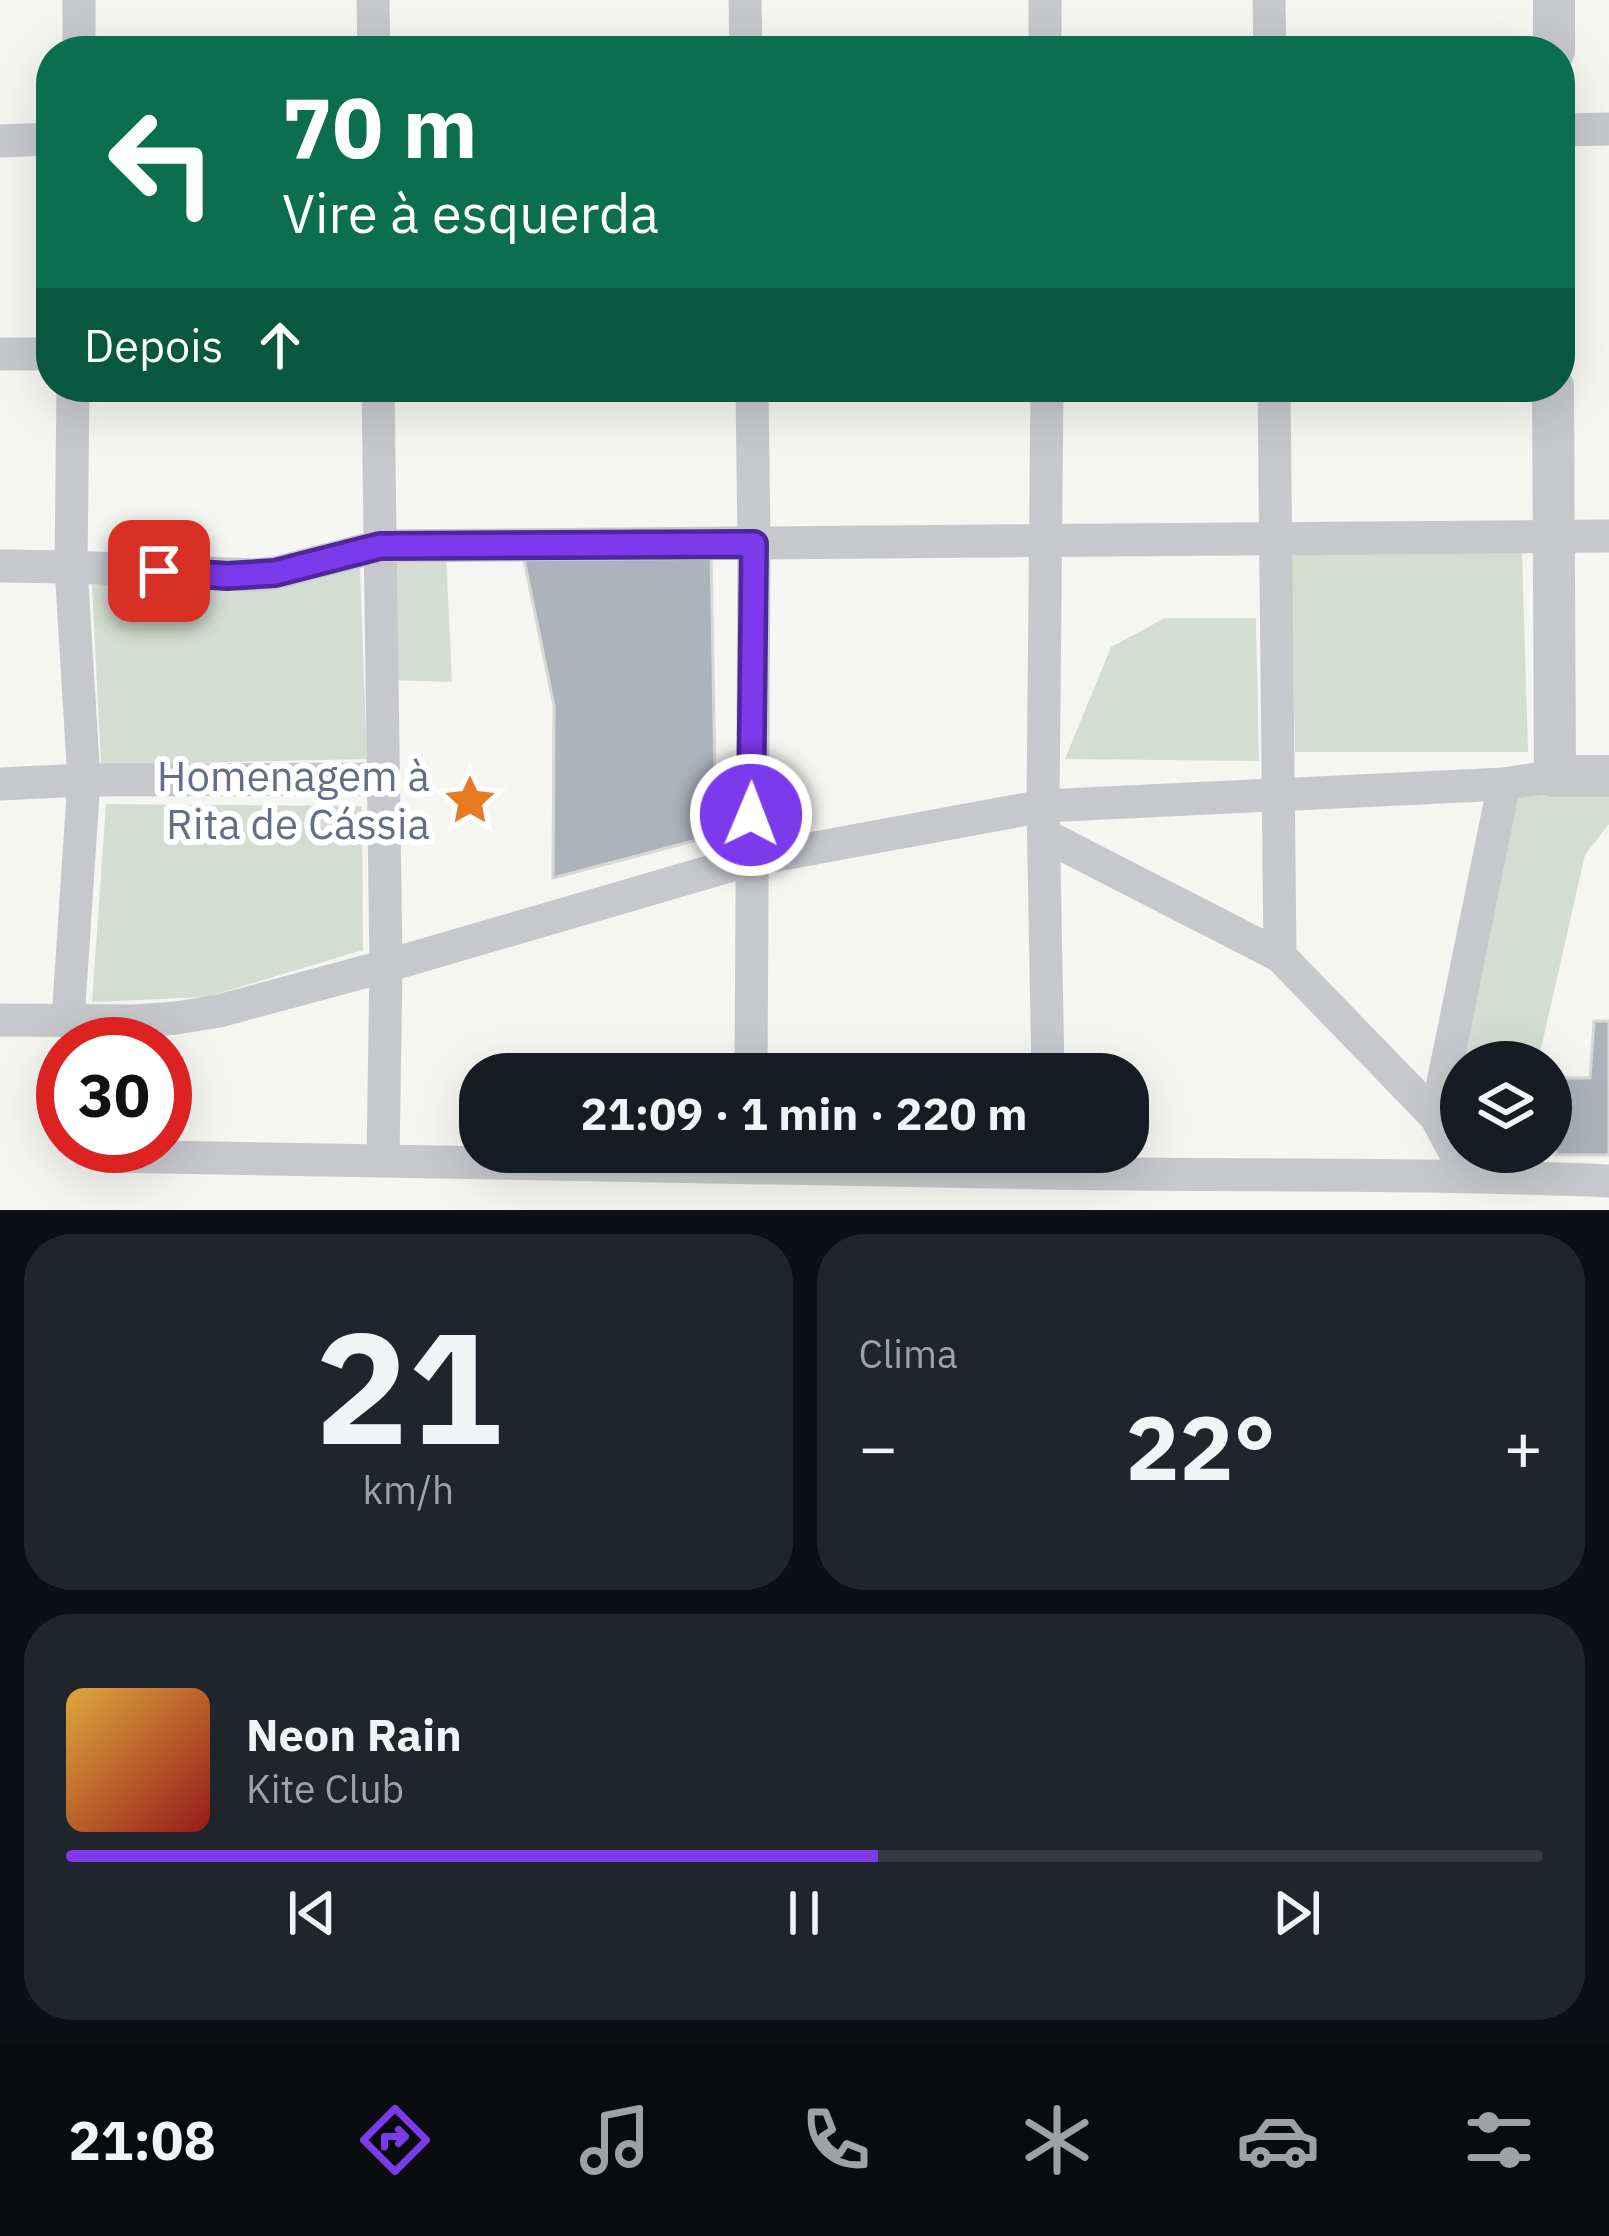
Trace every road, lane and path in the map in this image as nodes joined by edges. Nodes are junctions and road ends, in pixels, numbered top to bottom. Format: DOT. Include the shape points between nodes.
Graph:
graph roads {
  1 [pos="79,0"];
  2 [pos="373,0"];
  3 [pos="745,0"];
  4 [pos="1045,0"];
  5 [pos="1269,0"];
  6 [pos="1554,0"];
  7 [pos="79,36"];
  8 [pos="374,36"];
  9 [pos="746,36"];
  10 [pos="1045,36"];
  11 [pos="1270,36"];
  12 [pos="1554,36"];
  13 [pos="1609,129"];
  14 [pos="1575,130"];
  15 [pos="36,140"];
  16 [pos="0,141"];
  17 [pos="0,354"];
  18 [pos="36,354"];
  19 [pos="73,402"];
  20 [pos="378,402"];
  21 [pos="752,402"];
  22 [pos="1047,402"];
  23 [pos="1274,402"];
  24 [pos="1552,402"];
  25 [pos="1609,536"];
  26 [pos="1552,538"];
  27 [pos="1276,540"];
  28 [pos="1047,542"];
  29 [pos="754,544"];
  30 [pos="380,546"];
  31 [pos="0,566"];
  32 [pos="71,567"];
  33 [pos="1555,776"];
  34 [pos="1609,776"];
  35 [pos="383,779"];
  36 [pos="84,780"];
  37 [pos="0,784"];
  38 [pos="1504,784"];
  39 [pos="1278,794"];
  40 [pos="1044,821"];
  41 [pos="750,860"];
  42 [pos="1280,956"];
  43 [pos="386,966"];
  44 [pos="68,1017"];
  45 [pos="181,1017"];
  46 [pos="0,1020"];
  47 [pos="36,1020"];
  48 [pos="752,1053"];
  49 [pos="1048,1053"];
  50 [pos="1436,1117"];
  51 [pos="192,1157"];
  52 [pos="383,1159"];
  53 [pos="459,1159"];
  54 [pos="1149,1165"];
  55 [pos="1467,1175"];
  56 [pos="1609,1180"];
  1 -- 7 [label="street"];
  2 -- 8 [label="street"];
  3 -- 9 [label="street"];
  4 -- 10 [label="street"];
  5 -- 11 [label="street"];
  6 -- 12 [label="street"];
  13 -- 14 [label="street"];
  15 -- 16 [label="street"];
  17 -- 18 [label="street"];
  19 -- 32 [label="street"];
  20 -- 30 [label="street"];
  21 -- 29 [label="street"];
  22 -- 28 [label="street"];
  23 -- 27 [label="street"];
  24 -- 26 [label="street"];
  25 -- 26 [label="street"];
  26 -- 27 [label="street"];
  26 -- 33 [label="street"];
  27 -- 28 [label="street"];
  27 -- 39 [label="street"];
  28 -- 29 [label="street"];
  28 -- 40 [label="street"];
  29 -- 30 [label="street"];
  29 -- 41 [label="street"];
  30 -- 32 [label="street" via="275,573"];
  30 -- 35 [label="street"];
  31 -- 32 [label="street"];
  32 -- 36 [label="street"];
  33 -- 34 [label="street"];
  33 -- 38 [label="street"];
  35 -- 36 [label="street"];
  35 -- 43 [label="street"];
  36 -- 37 [label="street"];
  36 -- 44 [label="street"];
  38 -- 39 [label="street"];
  38 -- 50 [label="street"];
  39 -- 40 [label="street"];
  39 -- 42 [label="street"];
  40 -- 41 [label="street"];
  40 -- 42 [label="street"];
  40 -- 49 [label="street"];
  41 -- 43 [label="street"];
  41 -- 48 [label="street"];
  42 -- 50 [label="street"];
  43 -- 45 [label="street"];
  43 -- 52 [label="street"];
  46 -- 47 [label="street"];
  50 -- 55 [label="street"];
  51 -- 52 [label="street"];
  52 -- 53 [label="street"];
  54 -- 55 [label="street"];
  55 -- 56 [label="street"];
}
